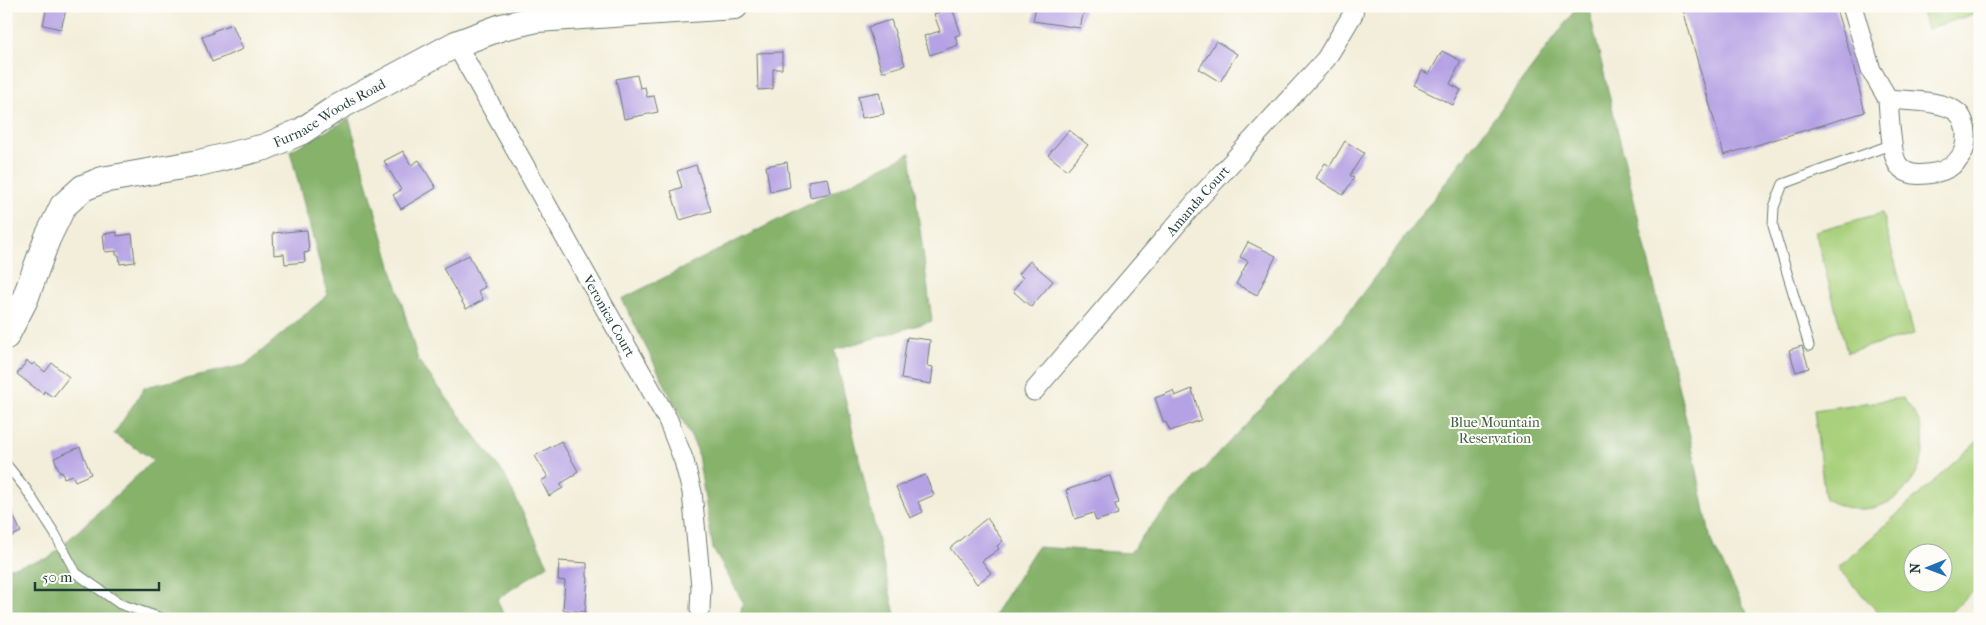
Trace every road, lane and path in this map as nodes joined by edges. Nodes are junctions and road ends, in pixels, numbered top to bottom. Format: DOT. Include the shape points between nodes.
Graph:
graph roads {
  1 [pos="735,6"];
  2 [pos="1354,6"];
  3 [pos="1852,6"];
  4 [pos="456,44"];
  5 [pos="1888,99"];
  6 [pos="1892,144"];
  7 [pos="6,336"];
  8 [pos="1809,346"];
  9 [pos="1034,392"];
  10 [pos="6,464"];
  11 [pos="700,609"];
  12 [pos="164,619"];
  1 -- 4 [label="street, Furnace Woods Road" via="537,19"];
  2 -- 9 [label="street, Amanda Court" via="1353,14 1326,59 1196,202"];
  3 -- 5 [label="street" via="1871,70"];
  4 -- 7 [label="street, Furnace Woods Road" via="335,109 302,131 265,147 199,163 102,180 84,188 63,206 25,299"];
  4 -- 11 [label="street, Veronica Court" via="668,420 684,460 692,492"];
  5 -- 6 [label="street"];
  5 -- 6 [label="street" via="1942,105 1959,113 1966,128 1967,144 1961,158 1940,173 1907,173 1898,166"];
  6 -- 8 [label="lane" via="1783,184 1774,207 1773,226"];
  10 -- 12 [label="lane" via="55,534 76,573 120,604"];
}
